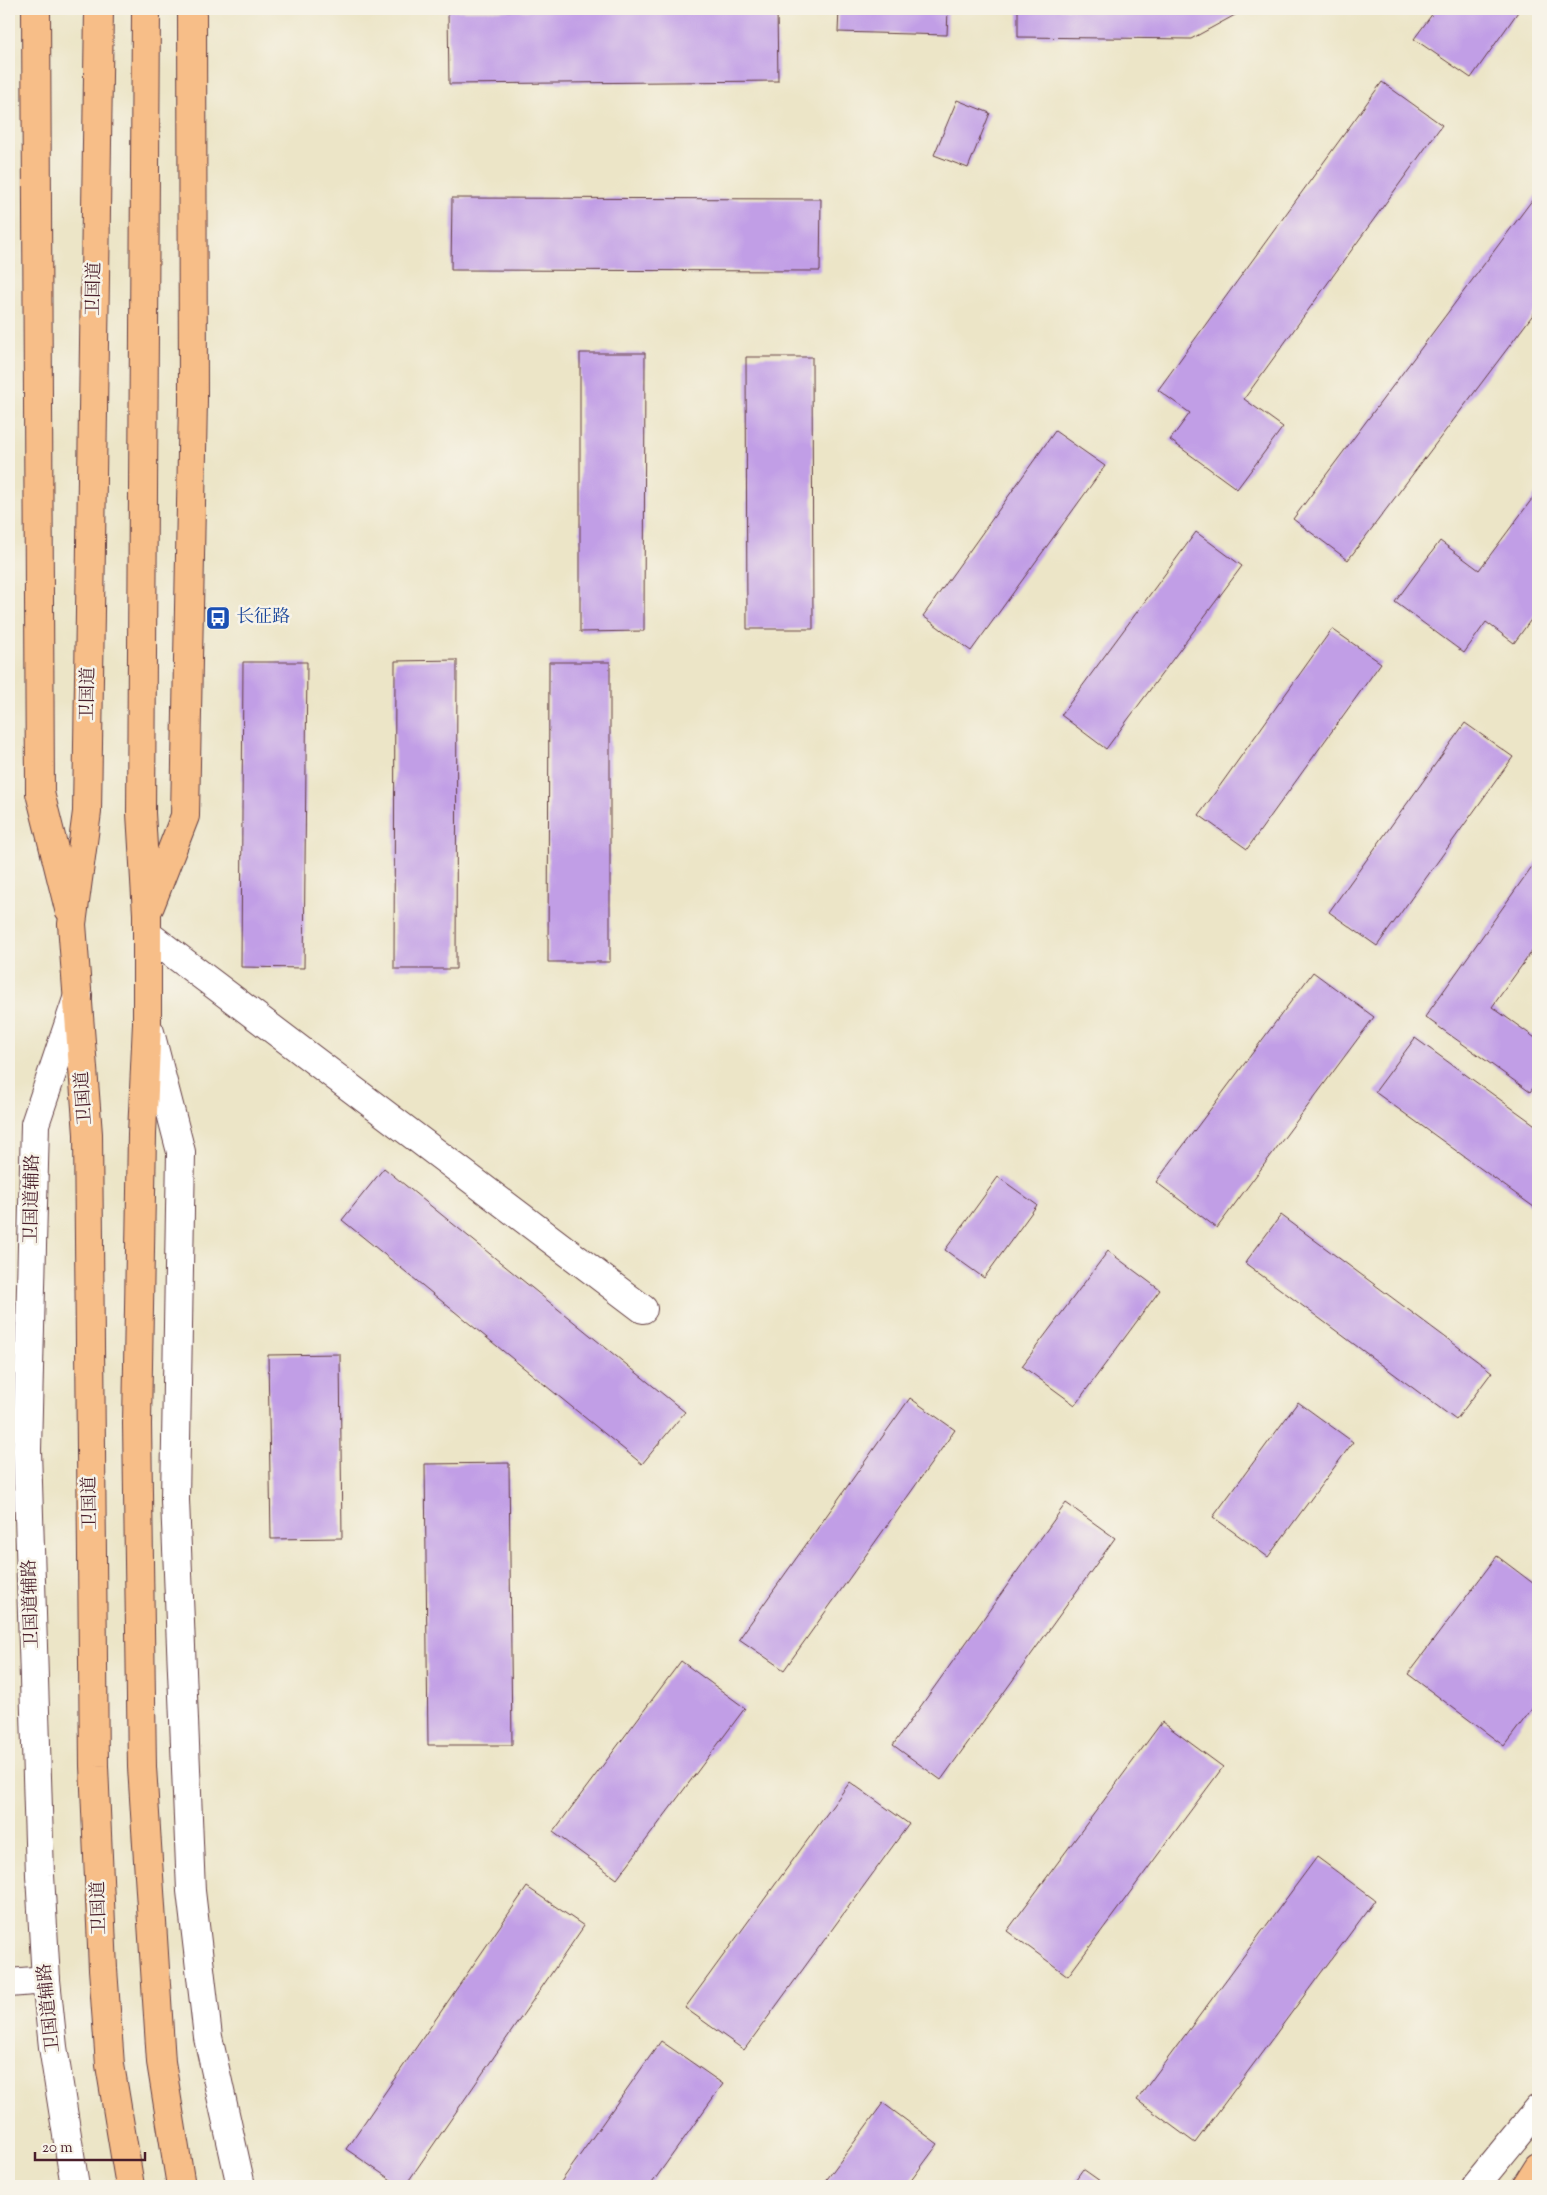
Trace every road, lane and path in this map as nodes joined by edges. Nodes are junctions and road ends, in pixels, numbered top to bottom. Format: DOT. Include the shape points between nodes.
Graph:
graph roads {
  1 [pos="36,9"];
  2 [pos="99,9"];
  3 [pos="146,9"];
  4 [pos="192,9"];
  5 [pos="72,924"];
  6 [pos="147,924"];
  7 [pos="78,996"];
  8 [pos="147,1023"];
  9 [pos="644,1310"];
  10 [pos="46,1980"];
  11 [pos="9,1983"];
  12 [pos="1538,2109"];
  13 [pos="1538,2167"];
  14 [pos="75,2186"];
  15 [pos="130,2186"];
  16 [pos="181,2186"];
  17 [pos="241,2186"];
  18 [pos="1475,2186"];
  19 [pos="1526,2186"];
  1 -- 5 [label="main road" via="40,792"];
  2 -- 5 [label="main road, 卫国道" via="87,812"];
  3 -- 6 [label="main road" via="141,814"];
  4 -- 6 [label="main road" via="193,400 185,816"];
  5 -- 7 [label="main road, 卫国道"];
  6 -- 8 [label="main road"];
  6 -- 9 [label="street"];
  7 -- 10 [label="street, 卫国道辅路" via="35,1124 27,1450"];
  7 -- 15 [label="main road, 卫国道" via="88,1134 95,1786 103,1970 110,2066"];
  8 -- 16 [label="main road" via="137,1424 142,1767 161,2062"];
  8 -- 17 [label="street" via="181,1152 175,1500 191,1891 208,2037"];
  10 -- 11 [label="street"];
  10 -- 14 [label="street, 卫国道辅路"];
  12 -- 18 [label="street"];
  13 -- 19 [label="main road"];
}
